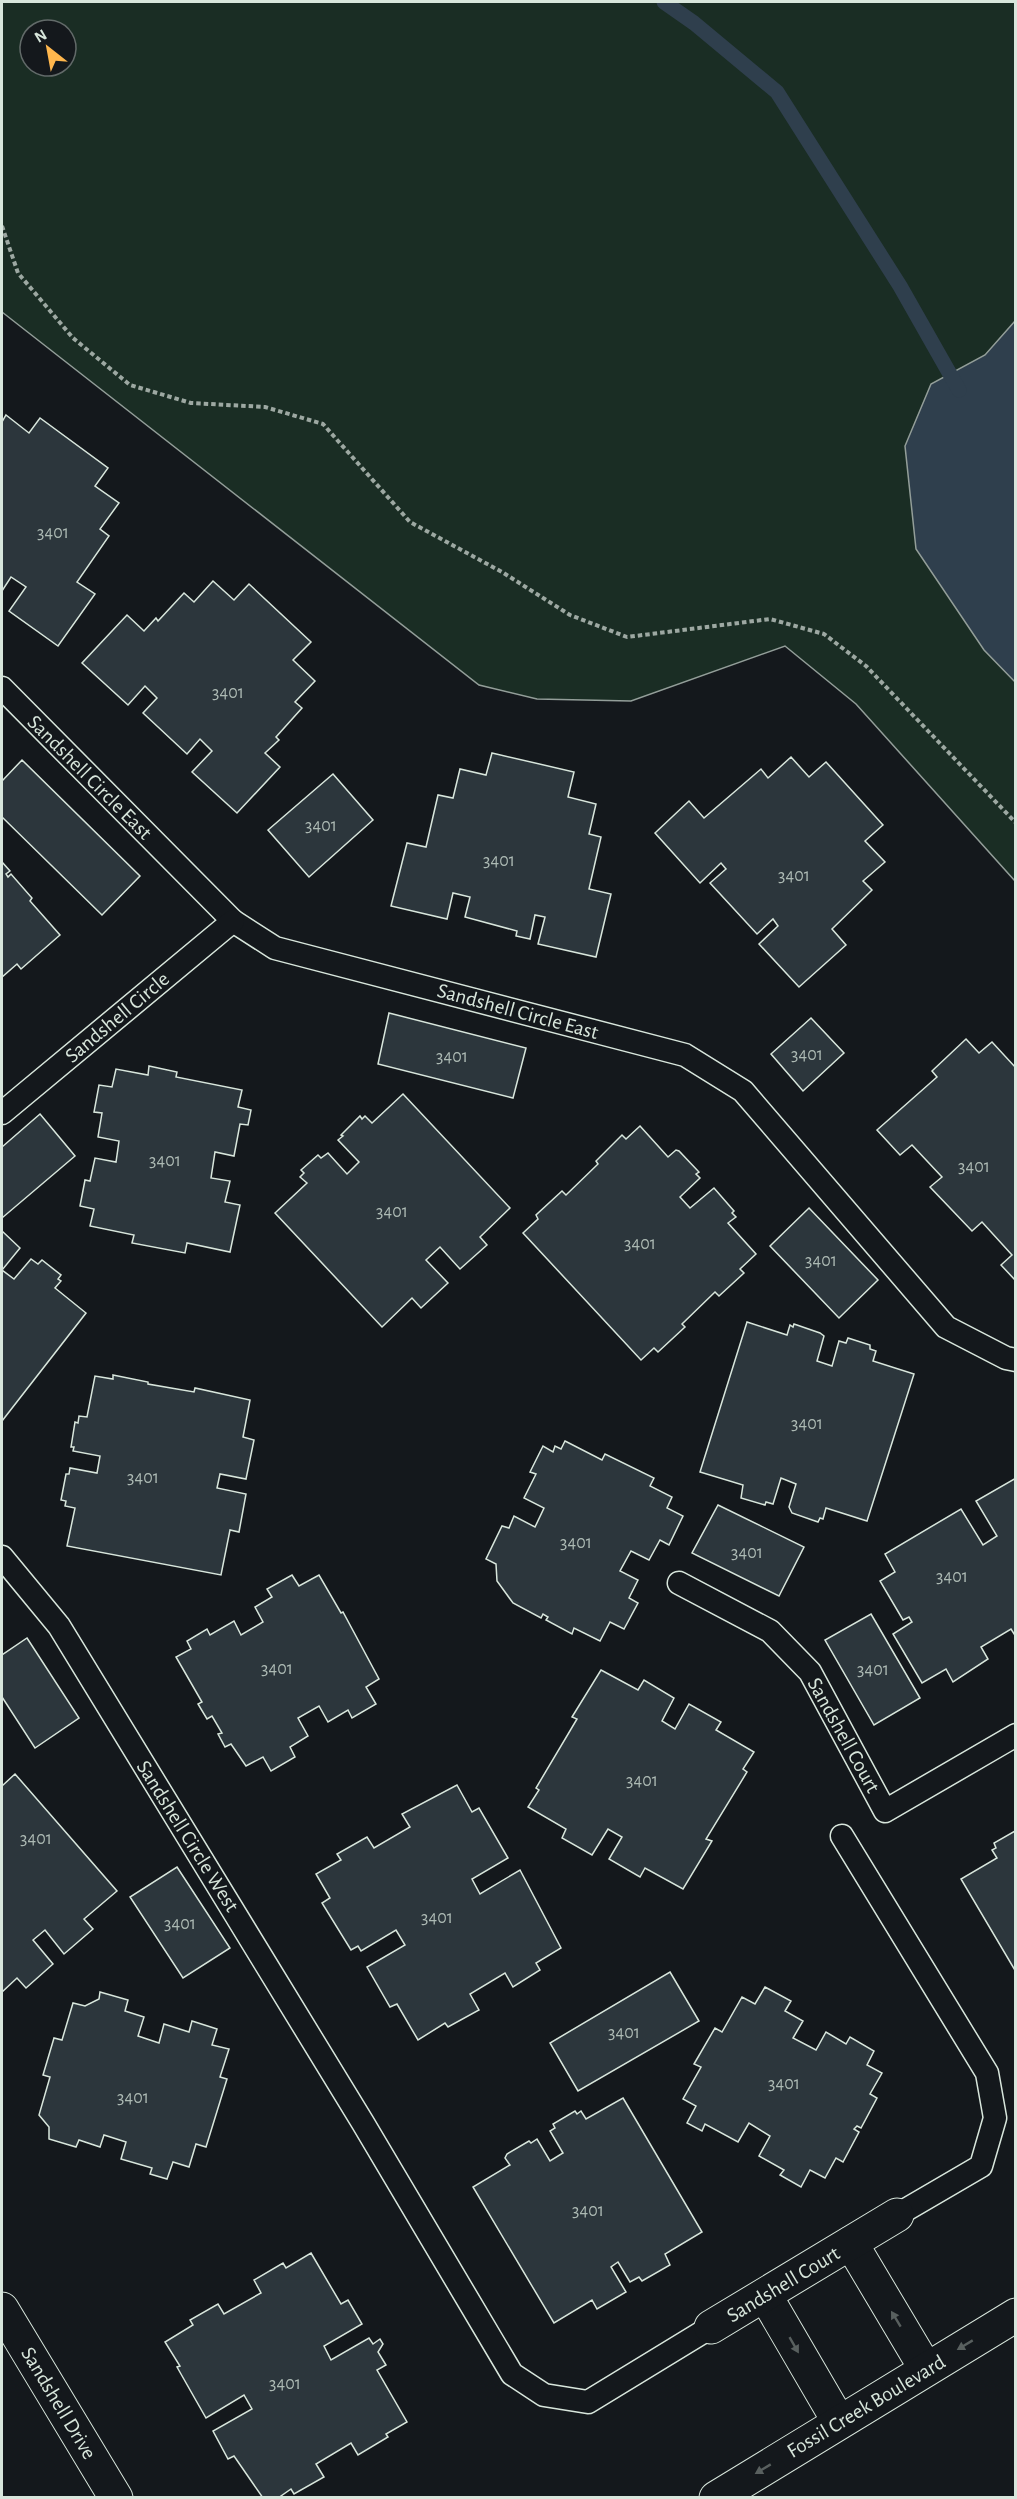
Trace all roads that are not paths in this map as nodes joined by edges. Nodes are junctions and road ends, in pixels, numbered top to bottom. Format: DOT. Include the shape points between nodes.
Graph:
graph roads {
  1 [pos="2,688"];
  2 [pos="233,921"];
  3 [pos="2,1113"];
  4 [pos="1016,1359"];
  5 [pos="2,1557"];
  6 [pos="679,1583"];
  7 [pos="1016,1735"];
  8 [pos="842,1836"];
  9 [pos="363,2123"];
  10 [pos="897,2215"];
  11 [pos="851,2243"];
  12 [pos="765,2295"];
  13 [pos="2,2309"];
  14 [pos="1016,2315"];
  15 [pos="711,2327"];
  16 [pos="926,2369"];
  17 [pos="839,2422"];
  18 [pos="116,2498"];
  19 [pos="716,2498"];
  1 -- 2 [label="lane, Sandshell Circle East"];
  2 -- 3 [label="lane, Sandshell Circle"];
  2 -- 4 [label="lane, Sandshell Circle East" via="275,948 685,1055 743,1091 946,1327 1006,1358"];
  5 -- 9 [label="lane, Sandshell Circle West" via="59,1626"];
  6 -- 7 [label="lane, Sandshell Court" via="770,1631 810,1672 885,1811"];
  8 -- 10 [label="lane, Sandshell Court" via="987,2073 995,2118 981,2166"];
  9 -- 15 [label="lane, Sandshell Court" via="512,2374 544,2395 588,2402"];
  10 -- 11 [label="street, Sandshell Court"];
  11 -- 12 [label="street, Sandshell Court"];
  16 -- 11 [label="street, one-way"];
  12 -- 15 [label="street, Sandshell Court"];
  12 -- 17 [label="street, one-way"];
  13 -- 18 [label="street, Sandshell Drive"];
  14 -- 16 [label="street, Fossil Creek Boulevard, one-way"];
  16 -- 17 [label="street, Fossil Creek Boulevard"];
  17 -- 19 [label="street, Fossil Creek Boulevard, one-way"];
}
